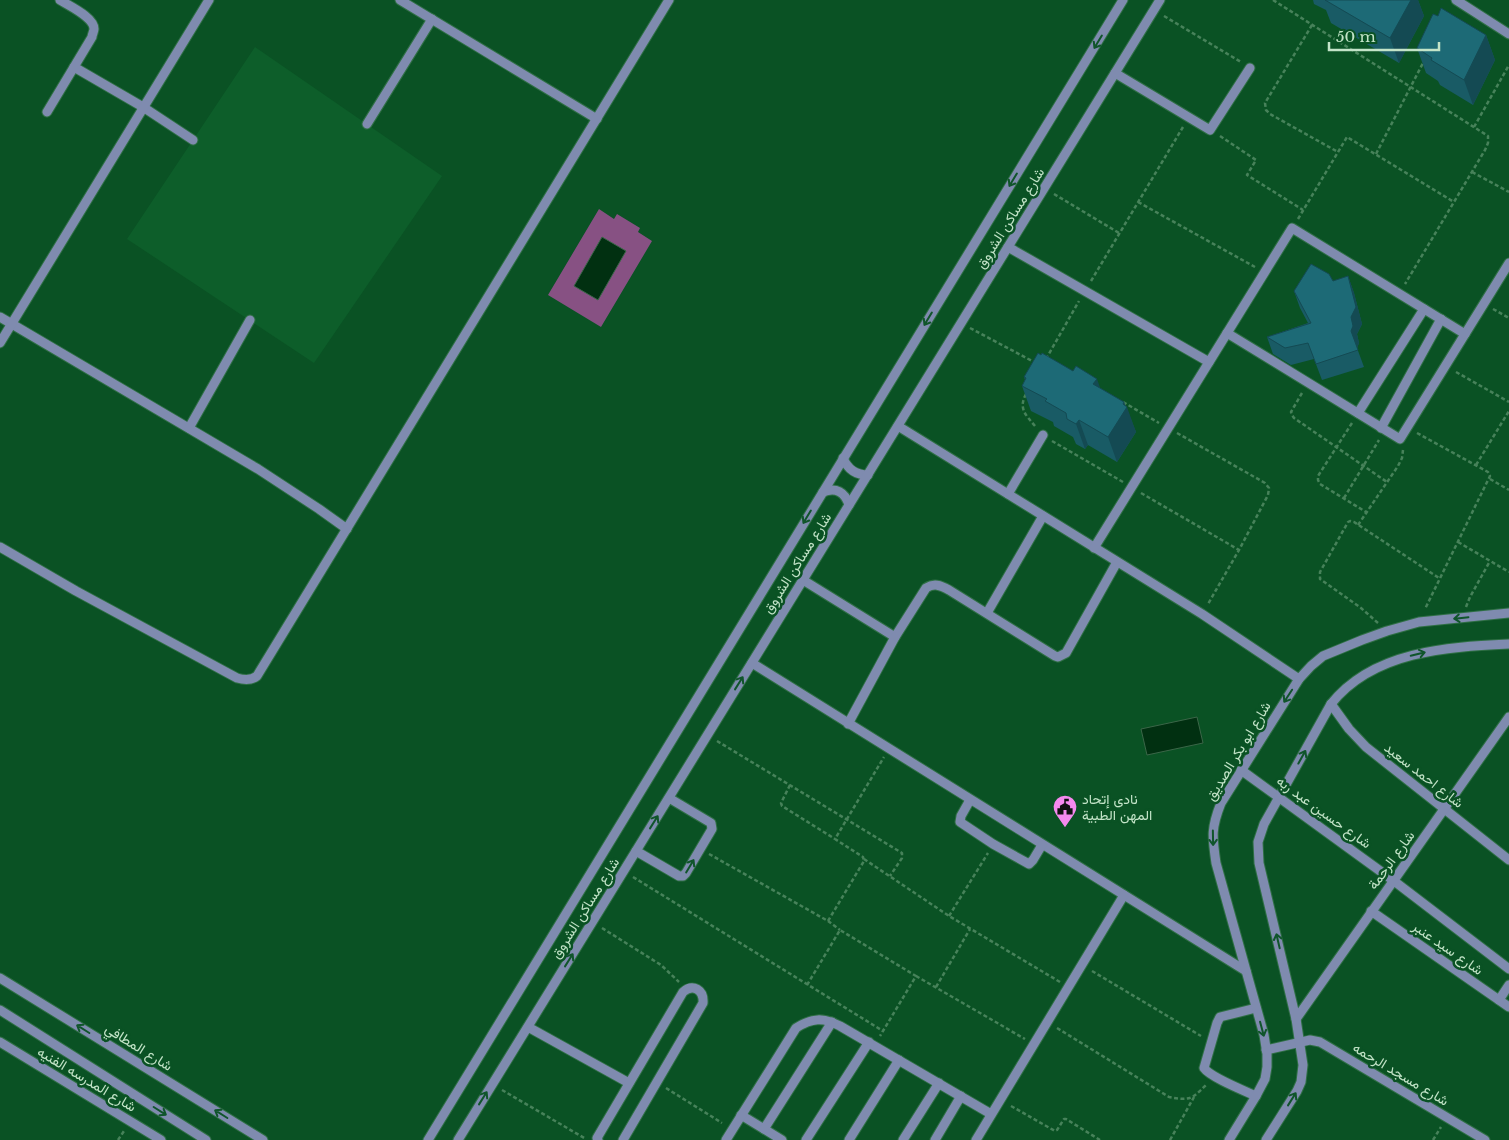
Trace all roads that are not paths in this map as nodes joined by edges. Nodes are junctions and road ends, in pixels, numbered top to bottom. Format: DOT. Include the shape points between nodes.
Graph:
graph roads {
  1 [pos="60,0"];
  2 [pos="210,0"];
  3 [pos="400,0"];
  4 [pos="669,0"];
  5 [pos="1123,0"];
  6 [pos="1160,0"];
  7 [pos="1456,0"];
  8 [pos="432,19"];
  9 [pos="1509,34"];
  10 [pos="74,66"];
  11 [pos="1250,68"];
  12 [pos="1115,73"];
  13 [pos="143,107"];
  14 [pos="47,112"];
  15 [pos="597,119"];
  16 [pos="367,124"];
  17 [pos="193,140"];
  18 [pos="1008,247"];
  19 [pos="1509,263"];
  20 [pos="1424,309"];
  21 [pos="0,317"];
  22 [pos="250,320"];
  23 [pos="1441,320"];
  24 [pos="12,324"];
  25 [pos="1227,333"];
  26 [pos="1465,334"];
  27 [pos="0,343"];
  28 [pos="1209,362"];
  29 [pos="1358,413"];
  30 [pos="898,426"];
  31 [pos="189,428"];
  32 [pos="1383,429"];
  33 [pos="1043,435"];
  34 [pos="843,458"];
  35 [pos="868,474"];
  36 [pos="823,492"];
  37 [pos="1008,494"];
  38 [pos="849,505"];
  39 [pos="1043,516"];
  40 [pos="347,529"];
  41 [pos="0,547"];
  42 [pos="1094,548"];
  43 [pos="1117,562"];
  44 [pos="803,580"];
  45 [pos="1509,613"];
  46 [pos="987,614"];
  47 [pos="896,637"];
  48 [pos="1509,644"];
  49 [pos="752,663"];
  50 [pos="1299,679"];
  51 [pos="1332,704"];
  52 [pos="1509,717"];
  53 [pos="848,724"];
  54 [pos="1506,730"];
  55 [pos="1241,770"];
  56 [pos="1279,797"];
  57 [pos="669,798"];
  58 [pos="970,800"];
  59 [pos="1445,809"];
  60 [pos="1042,845"];
  61 [pos="636,851"];
  62 [pos="1509,860"];
  63 [pos="1394,881"];
  64 [pos="1124,895"];
  65 [pos="1371,911"];
  66 [pos="1509,969"];
  67 [pos="1246,971"];
  68 [pos="0,978"];
  69 [pos="1509,985"];
  70 [pos="1498,1000"];
  71 [pos="1509,1007"];
  72 [pos="1256,1008"];
  73 [pos="0,1010"];
  74 [pos="1296,1019"];
  75 [pos="832,1022"];
  76 [pos="528,1027"];
  77 [pos="0,1042"];
  78 [pos="1300,1042"];
  79 [pos="871,1044"];
  80 [pos="1266,1050"];
  81 [pos="899,1060"];
  82 [pos="629,1083"];
  83 [pos="939,1083"];
  84 [pos="961,1096"];
  85 [pos="1256,1096"];
  86 [pos="991,1114"];
  87 [pos="741,1115"];
  88 [pos="764,1129"];
  89 [pos="1270,1139"];
  90 [pos="161,1140"];
  91 [pos="206,1140"];
  92 [pos="263,1140"];
  93 [pos="428,1140"];
  94 [pos="458,1140"];
  95 [pos="598,1140"];
  96 [pos="623,1140"];
  97 [pos="726,1140"];
  98 [pos="782,1140"];
  99 [pos="806,1140"];
  100 [pos="849,1140"];
  101 [pos="903,1140"];
  102 [pos="935,1140"];
  103 [pos="976,1140"];
  104 [pos="1229,1140"];
  105 [pos="1485,1140"];
  1 -- 10 [label="street" via="92,21 94,27 92,37"];
  2 -- 13 [label="street"];
  3 -- 8 [label="street"];
  4 -- 15 [label="street"];
  5 -- 34 [label="street, شارع مساكن الشروق, one-way"];
  6 -- 12 [label="street, شارع مساكن الشروق"];
  7 -- 9 [label="street"];
  8 -- 15 [label="street"];
  8 -- 16 [label="street"];
  10 -- 13 [label="street"];
  10 -- 14 [label="street"];
  11 -- 12 [label="street" via="1210,130"];
  12 -- 18 [label="street, شارع مساكن الشروق"];
  13 -- 17 [label="street"];
  13 -- 24 [label="street"];
  15 -- 40 [label="street"];
  18 -- 28 [label="street"];
  18 -- 30 [label="street, شارع مساكن الشروق"];
  19 -- 26 [label="street"];
  20 -- 23 [label="street"];
  20 -- 25 [label="street" via="1292,228"];
  20 -- 29 [label="street"];
  21 -- 24 [label="street"];
  22 -- 31 [label="street"];
  23 -- 26 [label="street"];
  23 -- 32 [label="street"];
  24 -- 27 [label="street"];
  24 -- 31 [label="street"];
  25 -- 28 [label="street"];
  25 -- 29 [label="street"];
  26 -- 32 [label="street" via="1400,439"];
  28 -- 42 [label="street"];
  29 -- 32 [label="street"];
  30 -- 35 [label="street, شارع مساكن الشروق"];
  30 -- 37 [label="street"];
  31 -- 40 [label="street" via="258,469"];
  33 -- 37 [label="street"];
  34 -- 35 [label="street" via="852,471"];
  34 -- 36 [label="street, شارع مساكن الشروق"];
  35 -- 38 [label="street, شارع مساكن الشروق"];
  36 -- 38 [label="street" via="840,491"];
  36 -- 93 [label="street, شارع مساكن الشروق, one-way"];
  37 -- 39 [label="street"];
  38 -- 44 [label="street, شارع مساكن الشروق"];
  39 -- 42 [label="street"];
  39 -- 46 [label="street"];
  40 -- 41 [label="street" via="257,676 248,680 236,678"];
  42 -- 43 [label="street"];
  43 -- 46 [label="street" via="1066,653 1061,656 1055,656"];
  43 -- 50 [label="street"];
  44 -- 47 [label="street"];
  44 -- 49 [label="street, شارع مساكن الشروق"];
  45 -- 50 [label="street, شارع ابو بكر الصديق, one-way" via="1419,622 1387,631 1323,656"];
  46 -- 47 [label="street" via="944,586 931,585"];
  47 -- 53 [label="street"];
  51 -- 48 [label="street, one-way" via="1356,680 1399,659 1421,653"];
  49 -- 53 [label="street"];
  57 -- 49 [label="street, شارع مساكن الشروق, one-way"];
  50 -- 55 [label="street, شارع ابو بكر الصديق, one-way"];
  56 -- 51 [label="street, one-way"];
  51 -- 59 [label="street, شارع احمد سعيد" via="1366,747"];
  52 -- 54 [label="street, شارع الرحمة"];
  53 -- 58 [label="street"];
  54 -- 59 [label="street, شارع الرحمة"];
  55 -- 56 [label="street, شارع حسين عبد ربه"];
  55 -- 67 [label="street, شارع ابو بكر الصديق, one-way" via="1214,819 1212,837 1216,863"];
  56 -- 63 [label="street, شارع حسين عبد ربه"];
  74 -- 56 [label="street, one-way" via="1258,851 1260,833"];
  61 -- 57 [label="street, شارع مساكن الشروق, one-way"];
  61 -- 57 [label="street, one-way" via="681,876 686,873 712,824"];
  58 -- 60 [label="street"];
  58 -- 60 [label="street" via="960,822 993,844 1029,864"];
  59 -- 62 [label="street, شارع احمد سعيد"];
  59 -- 63 [label="street, شارع الرحمة"];
  60 -- 64 [label="street"];
  76 -- 61 [label="street, شارع مساكن الشروق, one-way"];
  63 -- 65 [label="street, شارع الرحمة"];
  63 -- 66 [label="street, شارع حسين عبد ربه"];
  64 -- 67 [label="street"];
  64 -- 86 [label="street"];
  65 -- 70 [label="street, شارع سيد عنبر"];
  65 -- 74 [label="street, شارع الرحمة"];
  67 -- 72 [label="street, شارع ابو بكر الصديق"];
  92 -- 68 [label="street, شارع المطافي, one-way"];
  69 -- 70 [label="street"];
  70 -- 71 [label="street, شارع سيد عنبر"];
  72 -- 80 [label="street, شارع ابو بكر الصديق, one-way"];
  72 -- 85 [label="street" via="1220,1018 1204,1068"];
  73 -- 91 [label="street, one-way"];
  74 -- 78 [label="street"];
  75 -- 79 [label="street"];
  75 -- 87 [label="street" via="819,1019 796,1028"];
  75 -- 88 [label="street"];
  76 -- 82 [label="street"];
  94 -- 76 [label="street, شارع مساكن الشروق, one-way"];
  77 -- 90 [label="street, شارع المدرسه الفنيه"];
  78 -- 80 [label="street, شارع مسجد الرحمه"];
  89 -- 78 [label="street, one-way" via="1300,1082 1303,1065"];
  78 -- 105 [label="street, شارع مسجد الرحمه" via="1315,1040 1326,1045"];
  79 -- 81 [label="street"];
  79 -- 99 [label="street"];
  80 -- 85 [label="street, شارع ابو بكر الصديق" via="1265,1079"];
  81 -- 83 [label="street"];
  81 -- 100 [label="street"];
  82 -- 95 [label="street"];
  82 -- 96 [label="street" via="683,992 689,988 699,990 703,1003"];
  83 -- 84 [label="street"];
  83 -- 101 [label="street"];
  84 -- 86 [label="street"];
  84 -- 102 [label="street"];
  85 -- 104 [label="street, شارع ابو بكر الصديق"];
  86 -- 103 [label="street"];
  87 -- 88 [label="street"];
  87 -- 97 [label="street"];
  88 -- 98 [label="street"];
}
